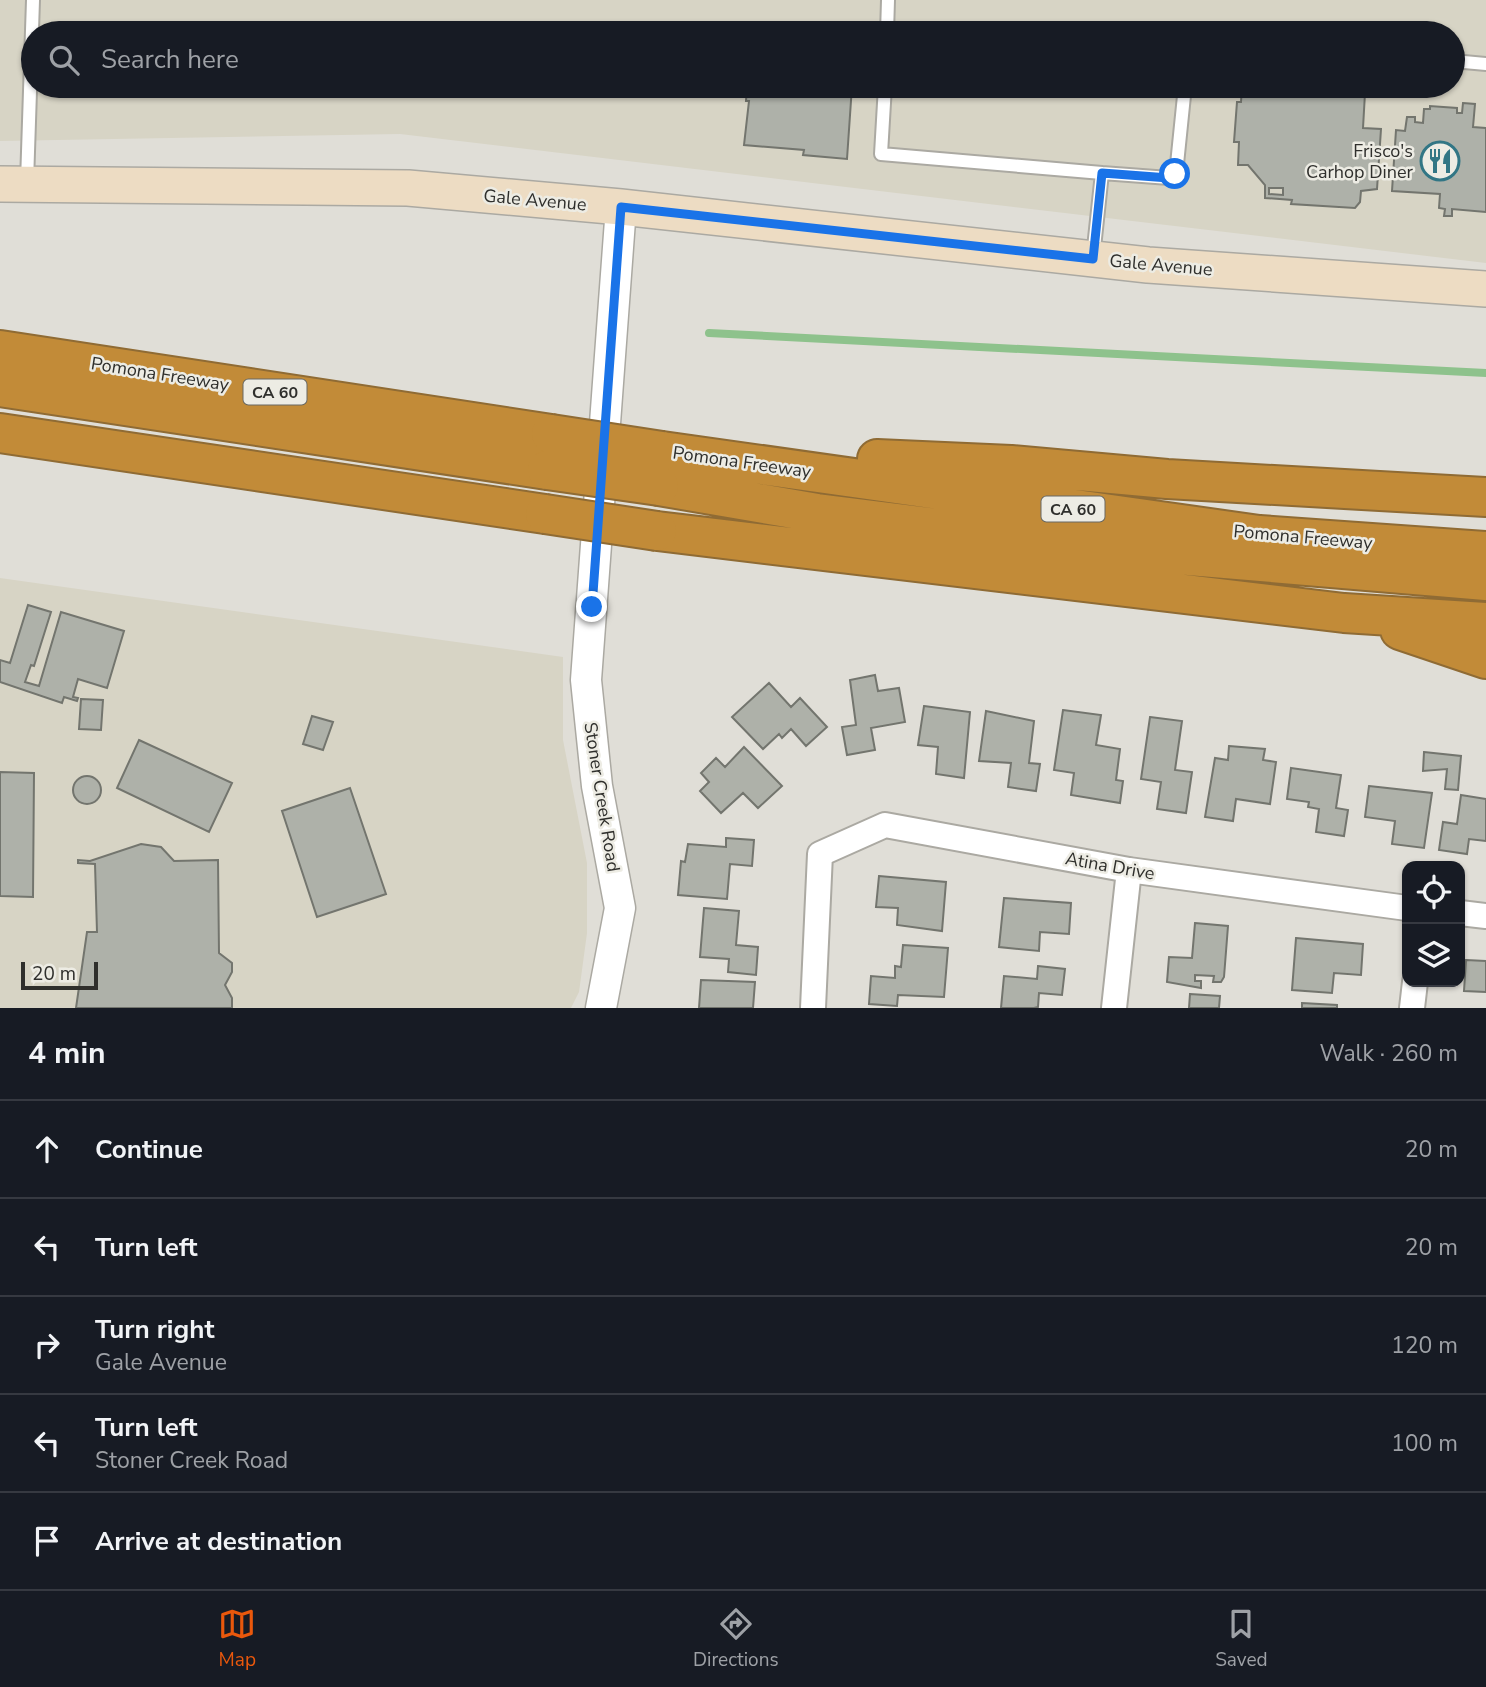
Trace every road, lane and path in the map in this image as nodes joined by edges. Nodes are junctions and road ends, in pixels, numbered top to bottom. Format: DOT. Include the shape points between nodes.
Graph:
graph roads {
  1 [pos="33,0"];
  2 [pos="888,0"];
  3 [pos="31,21"];
  4 [pos="887,21"];
  5 [pos="1465,62"];
  6 [pos="1486,64"];
  7 [pos="22,98"];
  8 [pos="884,98"];
  9 [pos="1184,98"];
  10 [pos="1102,173"];
  11 [pos="13,184"];
  12 [pos="621,207"];
  13 [pos="1093,259"];
  14 [pos="1486,289"];
  15 [pos="0,350"];
  16 [pos="0,387"];
  17 [pos="0,406"];
  18 [pos="0,432"];
  19 [pos="547,477"];
  20 [pos="659,494"];
  21 [pos="1486,497"];
  22 [pos="1486,551"];
  23 [pos="1486,581"];
  24 [pos="1486,601"];
  25 [pos="1344,612"];
  26 [pos="1486,622"];
  27 [pos="1486,659"];
  28 [pos="1129,870"];
  29 [pos="1402,907"];
  30 [pos="1465,914"];
  31 [pos="1486,916"];
  32 [pos="1414,987"];
  33 [pos="601,1008"];
  34 [pos="813,1008"];
  35 [pos="1114,1008"];
  36 [pos="1412,1008"];
  1 -- 3 [label="lane"];
  2 -- 4 [label="lane"];
  5 -- 6 [label="lane"];
  7 -- 11 [label="lane"];
  8 -- 10 [label="lane" via="881,154"];
  9 -- 10 [label="lane" via="1175,174 1169,178"];
  10 -- 13 [label="lane"];
  11 -- 12 [label="main road, Gale Avenue" via="408,188"];
  12 -- 13 [label="main road, Gale Avenue"];
  12 -- 33 [label="street, Stoner Creek Road" via="586,680 597,786 620,908"];
  13 -- 14 [label="main road, Gale Avenue"];
  15 -- 19 [label="highway, Pomona Freeway / CA 60"];
  16 -- 19 [label="highway"];
  17 -- 19 [label="highway"];
  18 -- 19 [label="highway, Pomona Freeway / CA 60"];
  19 -- 20 [label="highway, Pomona Freeway / CA 60, bridge"];
  19 -- 20 [label="highway, Pomona Freeway / CA 60, bridge"];
  20 -- 21 [label="highway" via="1011,465"];
  20 -- 22 [label="highway, Pomona Freeway / CA 60"];
  20 -- 23 [label="highway" via="1105,549"];
  20 -- 24 [label="highway" via="992,554 1318,591"];
  20 -- 25 [label="highway, Pomona Freeway / CA 60"];
  25 -- 26 [label="highway, Pomona Freeway / CA 60"];
  25 -- 27 [label="highway"];
  28 -- 29 [label="street, Atina Drive"];
  28 -- 34 [label="street, Atina Drive" via="885,825 820,854"];
  28 -- 35 [label="street"];
  30 -- 31 [label="street"];
  32 -- 36 [label="street"];
}
